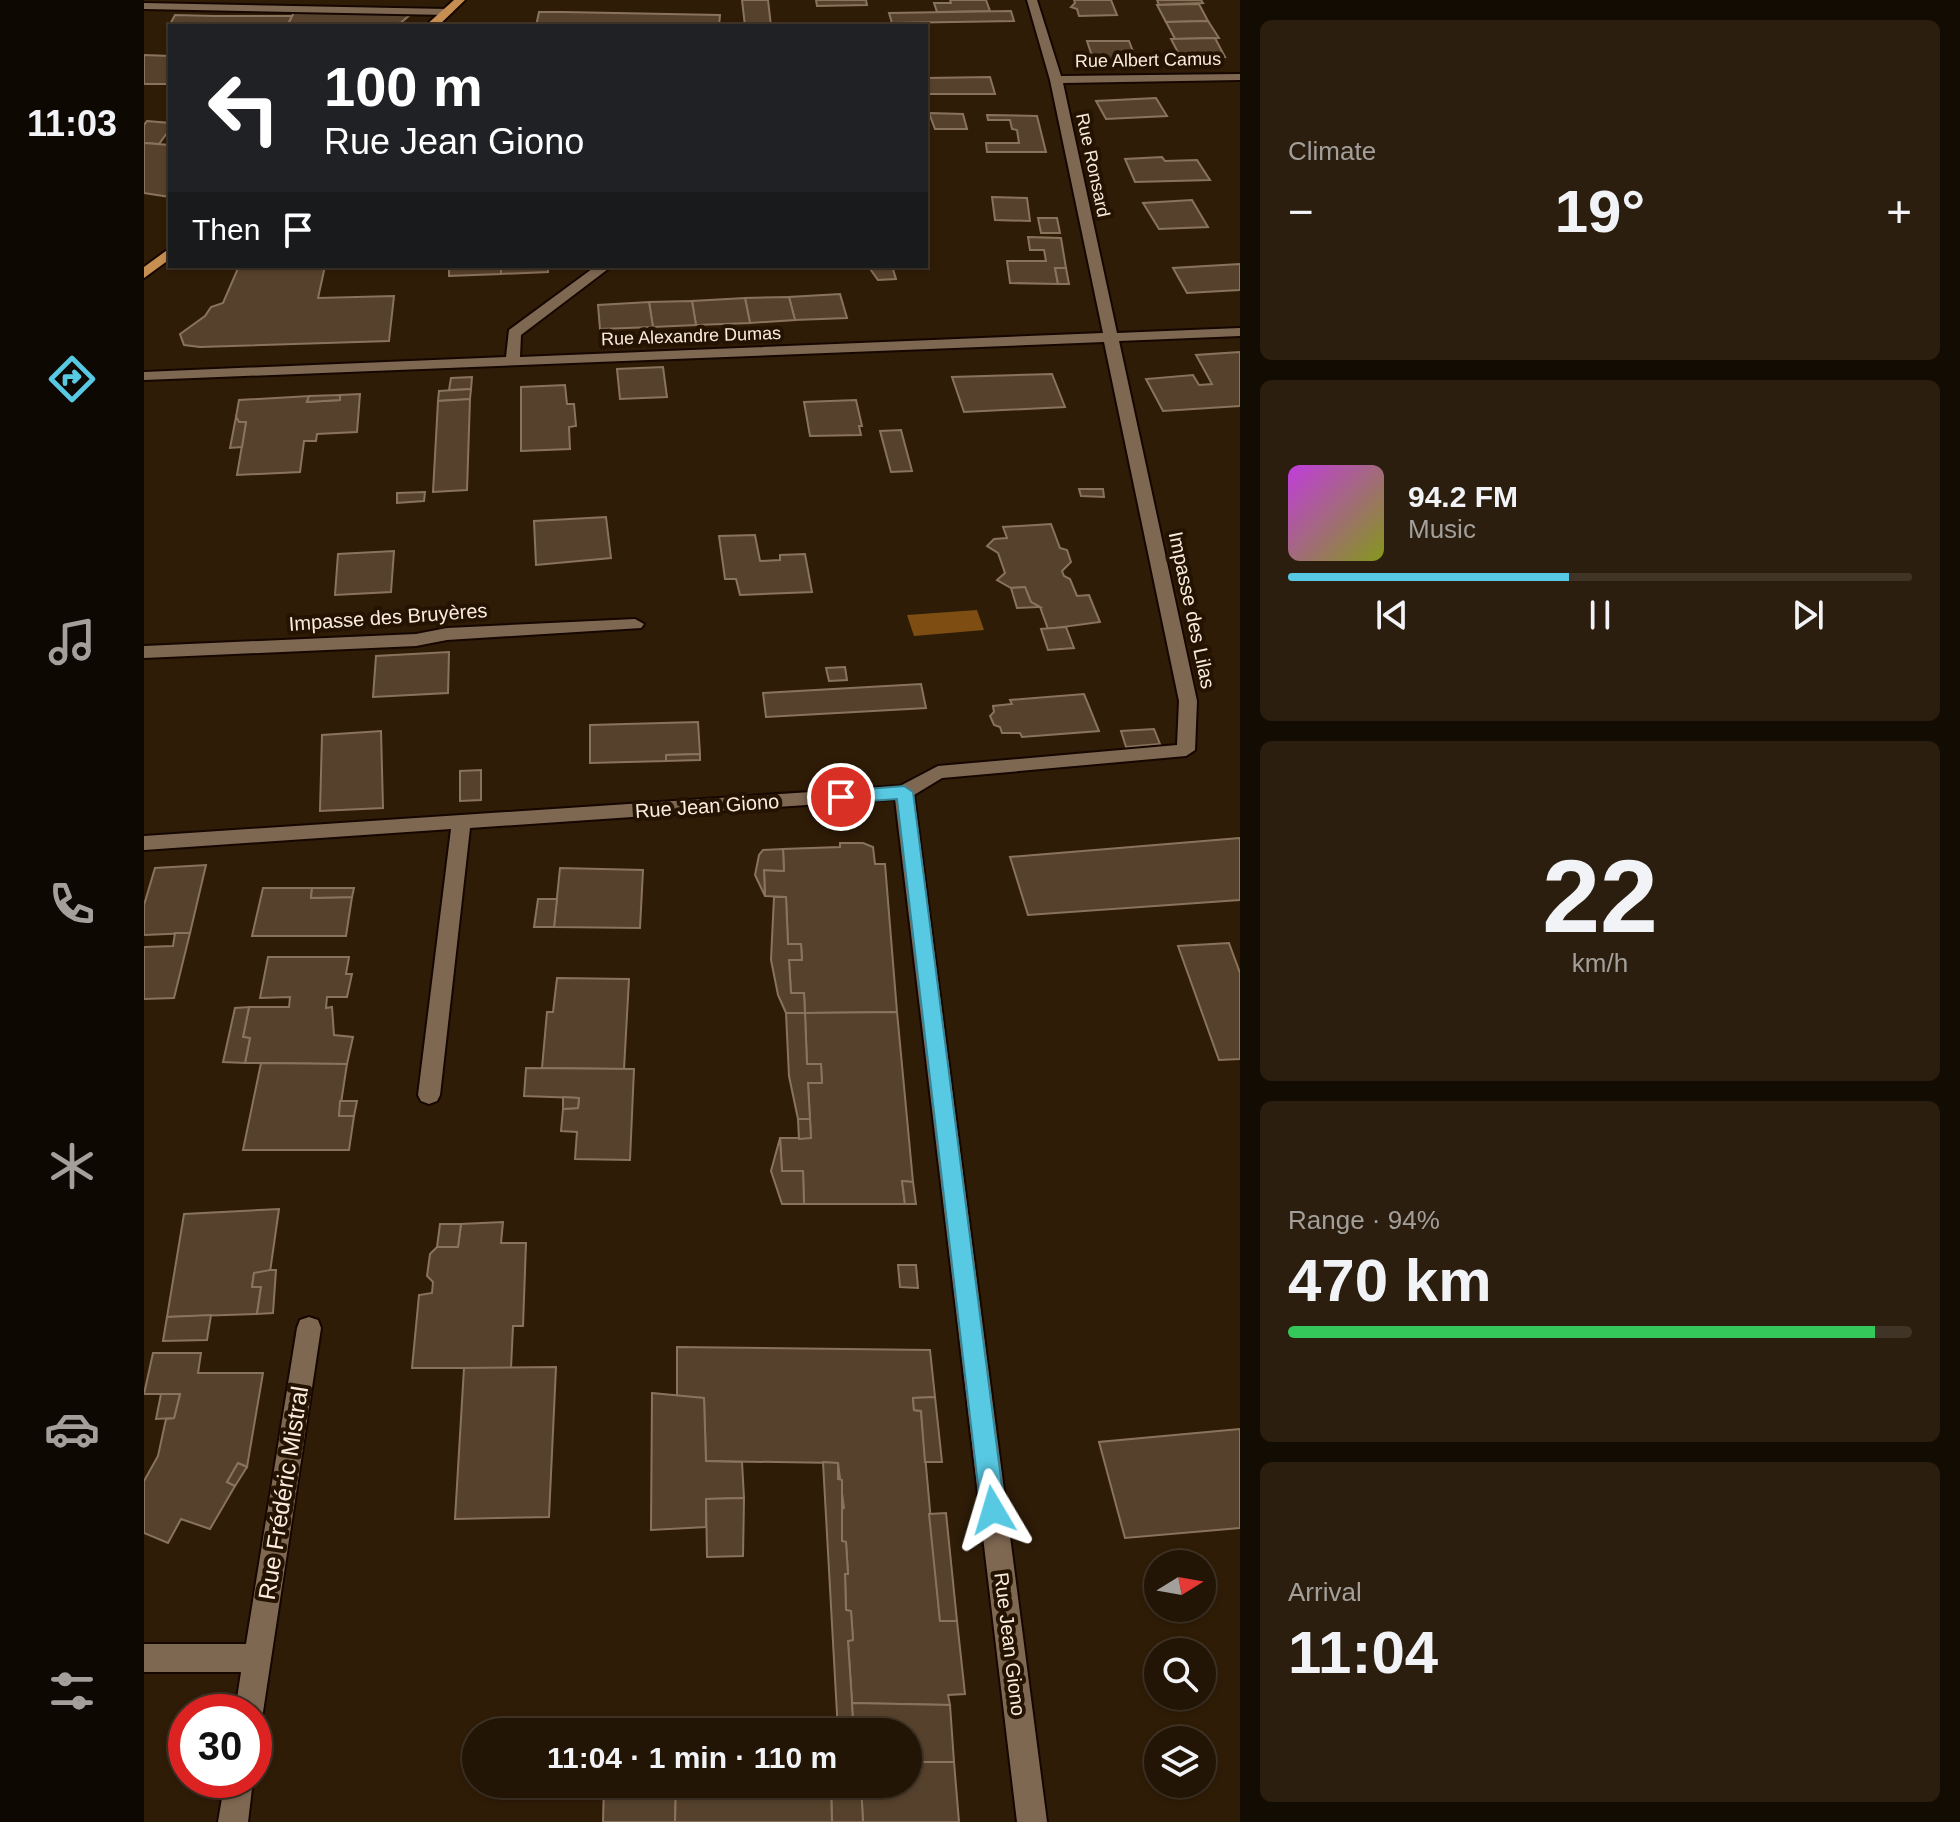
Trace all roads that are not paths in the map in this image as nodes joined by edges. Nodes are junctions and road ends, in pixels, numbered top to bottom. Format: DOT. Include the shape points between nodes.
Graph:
graph roads {
  1 [pos="460,0"];
  2 [pos="1032,0"];
  3 [pos="144,6"];
  4 [pos="447,12"];
  5 [pos="433,24"];
  6 [pos="1240,77"];
  7 [pos="1056,80"];
  8 [pos="168,254"];
  9 [pos="602,268"];
  10 [pos="144,274"];
  11 [pos="1240,332"];
  12 [pos="1112,339"];
  13 [pos="513,360"];
  14 [pos="144,376"];
  15 [pos="635,624"];
  16 [pos="144,652"];
  17 [pos="904,792"];
  18 [pos="461,822"];
  19 [pos="144,843"];
  20 [pos="429,1095"];
  21 [pos="309,1328"];
  22 [pos="144,1658"];
  23 [pos="256,1658"];
  24 [pos="251,1694"];
  25 [pos="236,1798"];
  26 [pos="233,1822"];
  27 [pos="1032,1822"];
  1 -- 4 [label="main road"];
  2 -- 7 [label="street, Rue Ronsard"];
  3 -- 4 [label="street"];
  4 -- 5 [label="main road"];
  6 -- 7 [label="street, Rue Albert Camus"];
  7 -- 12 [label="street, Rue Ronsard"];
  8 -- 10 [label="main road"];
  9 -- 13 [label="street" via="514,333"];
  11 -- 12 [label="street, Rue Alexandre Dumas"];
  12 -- 13 [label="street, Rue Alexandre Dumas"];
  12 -- 17 [label="street, Impasse des Lilas" via="1188,701 1186,750 938,772"];
  13 -- 14 [label="street, Rue Alexandre Dumas"];
  15 -- 16 [label="street, Impasse des Bruyères"];
  17 -- 18 [label="street, Rue Jean Giono"];
  17 -- 27 [label="street, Rue Jean Giono"];
  18 -- 19 [label="street, Rue Jean Giono"];
  18 -- 20 [label="street"];
  21 -- 23 [label="street, Rue Frédéric Mistral"];
  22 -- 23 [label="street"];
  23 -- 24 [label="street, Rue Frédéric Mistral"];
  25 -- 26 [label="street"];
}
